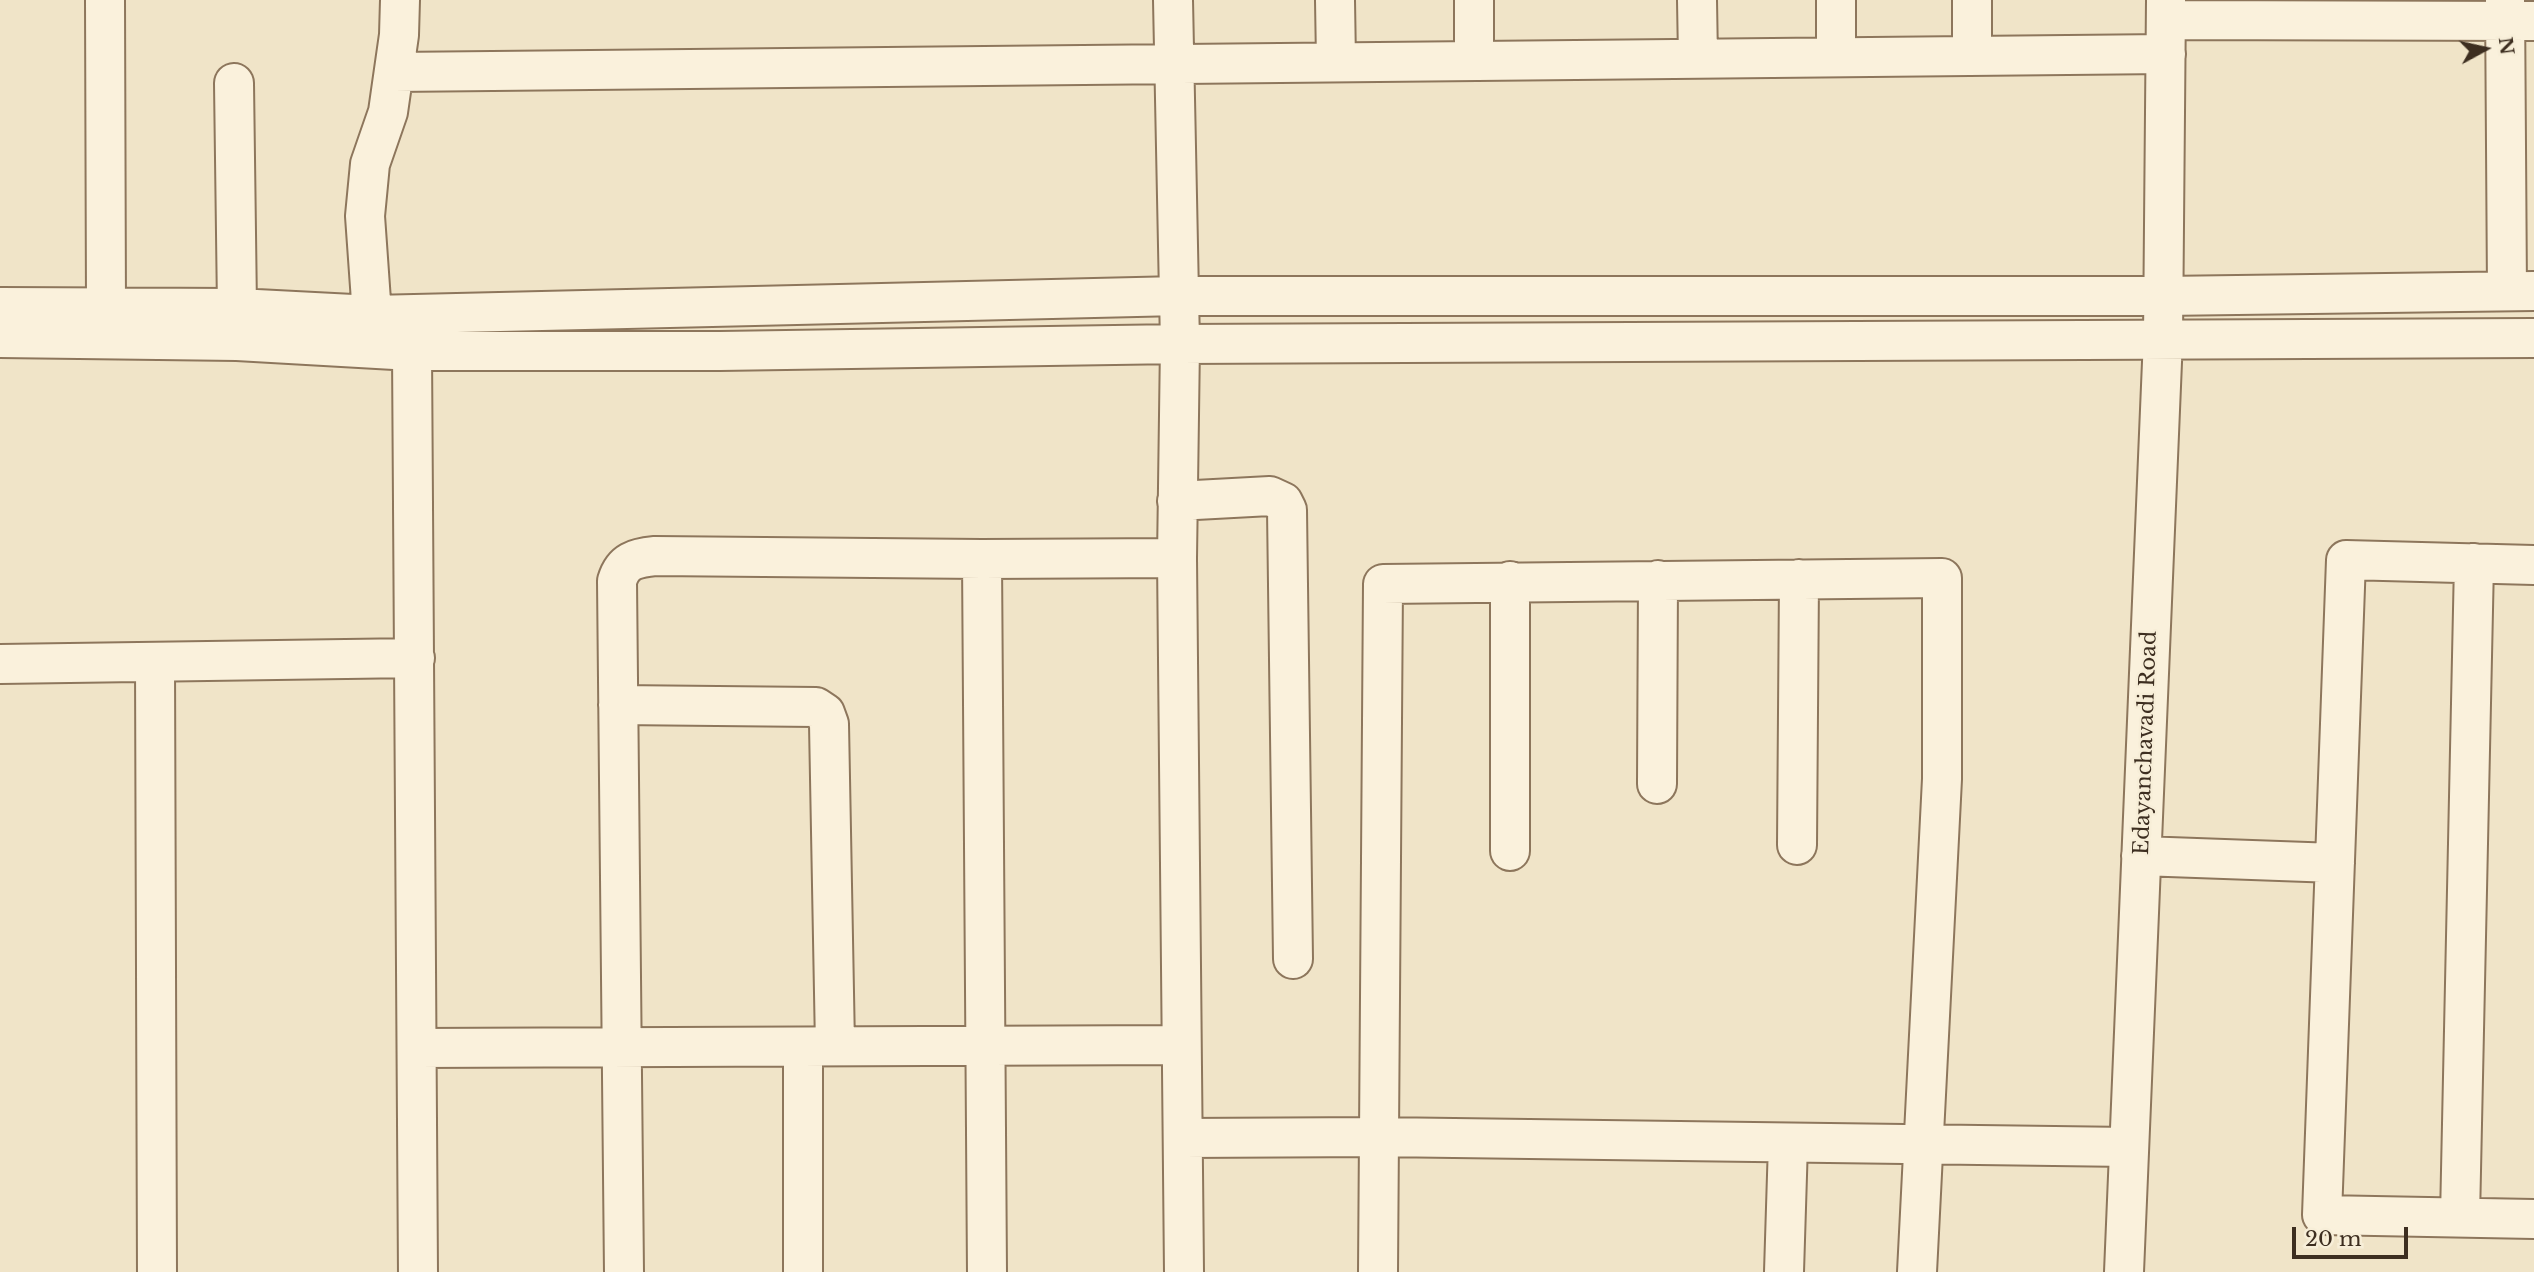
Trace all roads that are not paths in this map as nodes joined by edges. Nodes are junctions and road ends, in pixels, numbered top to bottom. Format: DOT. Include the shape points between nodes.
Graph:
graph roads {
  1 [pos="105,0"];
  2 [pos="400,0"];
  3 [pos="1173,0"];
  4 [pos="1335,0"];
  5 [pos="1474,0"];
  6 [pos="1698,0"];
  7 [pos="1836,0"];
  8 [pos="1972,0"];
  9 [pos="2368,10"];
  10 [pos="2515,14"];
  11 [pos="2166,25"];
  12 [pos="1972,56"];
  13 [pos="1836,57"];
  14 [pos="1698,58"];
  15 [pos="1474,60"];
  16 [pos="1336,61"];
  17 [pos="1174,63"];
  18 [pos="394,72"];
  19 [pos="234,83"];
  20 [pos="2521,291"];
  21 [pos="1179,296"];
  22 [pos="2163,296"];
  23 [pos="0,307"];
  24 [pos="106,307"];
  25 [pos="237,308"];
  26 [pos="370,332"];
  27 [pos="0,338"];
  28 [pos="2163,338"];
  29 [pos="2534,338"];
  30 [pos="1180,344"];
  31 [pos="412,351"];
  32 [pos="1177,501"];
  33 [pos="1177,558"];
  34 [pos="982,559"];
  35 [pos="2474,564"];
  36 [pos="2534,565"];
  37 [pos="1799,579"];
  38 [pos="1658,580"];
  39 [pos="1510,581"];
  40 [pos="415,658"];
  41 [pos="155,662"];
  42 [pos="0,664"];
  43 [pos="618,705"];
  44 [pos="1657,784"];
  45 [pos="1797,845"];
  46 [pos="1510,851"];
  47 [pos="2141,856"];
  48 [pos="2335,863"];
  49 [pos="1293,959"];
  50 [pos="1181,1045"];
  51 [pos="620,1046"];
  52 [pos="819,1046"];
  53 [pos="986,1046"];
  54 [pos="417,1048"];
  55 [pos="1378,1137"];
  56 [pos="1183,1138"];
  57 [pos="1788,1143"];
  58 [pos="1924,1145"];
  59 [pos="2129,1147"];
  60 [pos="2460,1217"];
  61 [pos="2534,1219"];
  62 [pos="157,1272"];
  63 [pos="418,1272"];
  64 [pos="624,1272"];
  65 [pos="803,1272"];
  66 [pos="987,1272"];
  67 [pos="1184,1272"];
  68 [pos="1377,1272"];
  69 [pos="1784,1272"];
  70 [pos="1917,1272"];
  71 [pos="2124,1272"];
  1 -- 24 [label="street"];
  2 -- 18 [label="street"];
  3 -- 17 [label="street"];
  4 -- 16 [label="street"];
  5 -- 15 [label="street"];
  6 -- 14 [label="street"];
  7 -- 13 [label="street"];
  8 -- 12 [label="street"];
  9 -- 10 [label="street"];
  9 -- 11 [label="street"];
  10 -- 20 [label="street"];
  11 -- 12 [label="street"];
  11 -- 22 [label="street, Edayanchavadi Road"];
  12 -- 13 [label="street"];
  13 -- 14 [label="street"];
  14 -- 15 [label="street"];
  15 -- 16 [label="street"];
  16 -- 17 [label="street"];
  17 -- 18 [label="street"];
  17 -- 21 [label="street"];
  18 -- 26 [label="street" via="388,112 370,164 365,216"];
  19 -- 25 [label="street"];
  20 -- 22 [label="street"];
  21 -- 22 [label="street"];
  21 -- 26 [label="street"];
  21 -- 30 [label="street"];
  22 -- 28 [label="street, Edayanchavadi Road"];
  23 -- 24 [label="street"];
  24 -- 25 [label="street"];
  25 -- 26 [label="street"];
  26 -- 27 [label="street" via="237,341"];
  26 -- 31 [label="street"];
  28 -- 29 [label="street"];
  28 -- 30 [label="street"];
  28 -- 47 [label="street, Edayanchavadi Road"];
  30 -- 31 [label="street"];
  30 -- 32 [label="street"];
  31 -- 40 [label="street"];
  32 -- 33 [label="street"];
  32 -- 49 [label="street" via="1270,496 1283,502 1287,510"];
  33 -- 34 [label="street"];
  33 -- 50 [label="street"];
  34 -- 43 [label="street" via="655,556 631,560 617,581"];
  34 -- 53 [label="street"];
  35 -- 36 [label="street"];
  35 -- 48 [label="street" via="2346,561"];
  35 -- 60 [label="street"];
  37 -- 38 [label="street"];
  37 -- 45 [label="street"];
  37 -- 58 [label="street" via="1942,578 1942,779"];
  38 -- 39 [label="street"];
  38 -- 44 [label="street"];
  39 -- 46 [label="street"];
  39 -- 55 [label="street" via="1383,584"];
  40 -- 41 [label="street"];
  40 -- 54 [label="street"];
  41 -- 42 [label="street"];
  41 -- 62 [label="street"];
  43 -- 51 [label="street"];
  43 -- 52 [label="street" via="816,707 825,713 829,724"];
  47 -- 48 [label="street"];
  47 -- 59 [label="street, Edayanchavadi Road"];
  48 -- 60 [label="street" via="2322,1215"];
  50 -- 53 [label="street"];
  50 -- 56 [label="street"];
  51 -- 52 [label="street"];
  51 -- 54 [label="street"];
  51 -- 64 [label="street"];
  52 -- 53 [label="street"];
  52 -- 65 [label="street"];
  53 -- 66 [label="street"];
  54 -- 63 [label="street"];
  55 -- 56 [label="street"];
  55 -- 57 [label="street"];
  55 -- 68 [label="street"];
  56 -- 67 [label="street"];
  57 -- 58 [label="street"];
  57 -- 69 [label="street"];
  58 -- 59 [label="street"];
  58 -- 70 [label="street"];
  59 -- 71 [label="street, Edayanchavadi Road"];
  60 -- 61 [label="street"];
}
